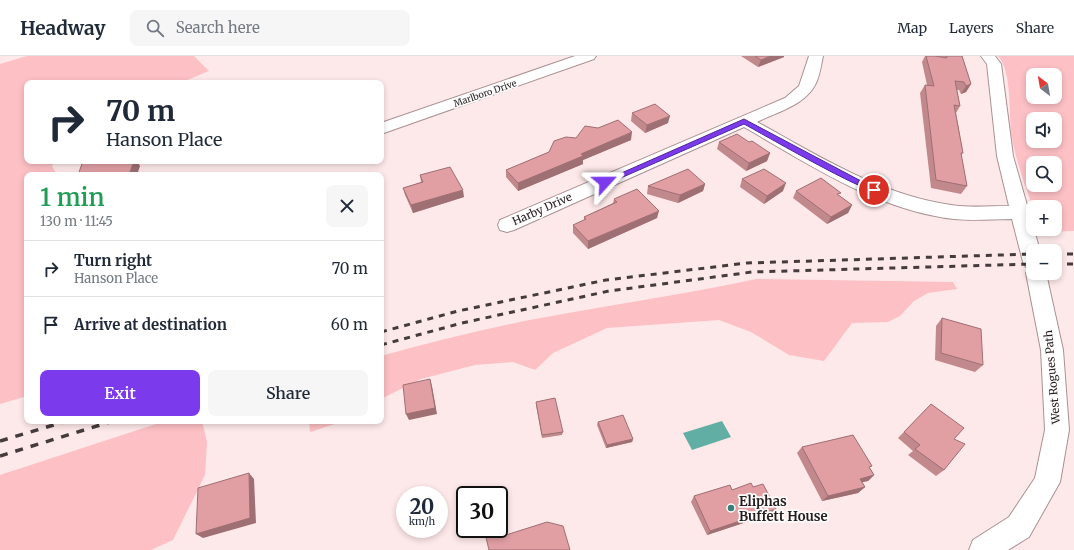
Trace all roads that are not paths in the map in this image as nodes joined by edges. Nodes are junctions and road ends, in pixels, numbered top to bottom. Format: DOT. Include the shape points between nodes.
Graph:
graph roads {
  1 [pos="589,56"];
  2 [pos="816,56"];
  3 [pos="988,56"];
  4 [pos="744,121"];
  5 [pos="384,127"];
  6 [pos="1018,212"];
  7 [pos="507,224"];
  8 [pos="1028,244"];
  9 [pos="1037,280"];
  10 [pos="1066,432"];
  11 [pos="983,550"];
  1 -- 5 [label="street, Marlboro Drive"];
  2 -- 4 [label="street, Harby Drive" via="803,93"];
  3 -- 6 [label="street" via="994,64 1005,156"];
  4 -- 6 [label="street" via="847,177 907,202 953,213"];
  4 -- 7 [label="street, Harby Drive"];
  6 -- 8 [label="street"];
  9 -- 10 [label="street, West Rogues Path"];
  10 -- 11 [label="street, West Rogues Path" via="1047,482 1019,527"];
}
